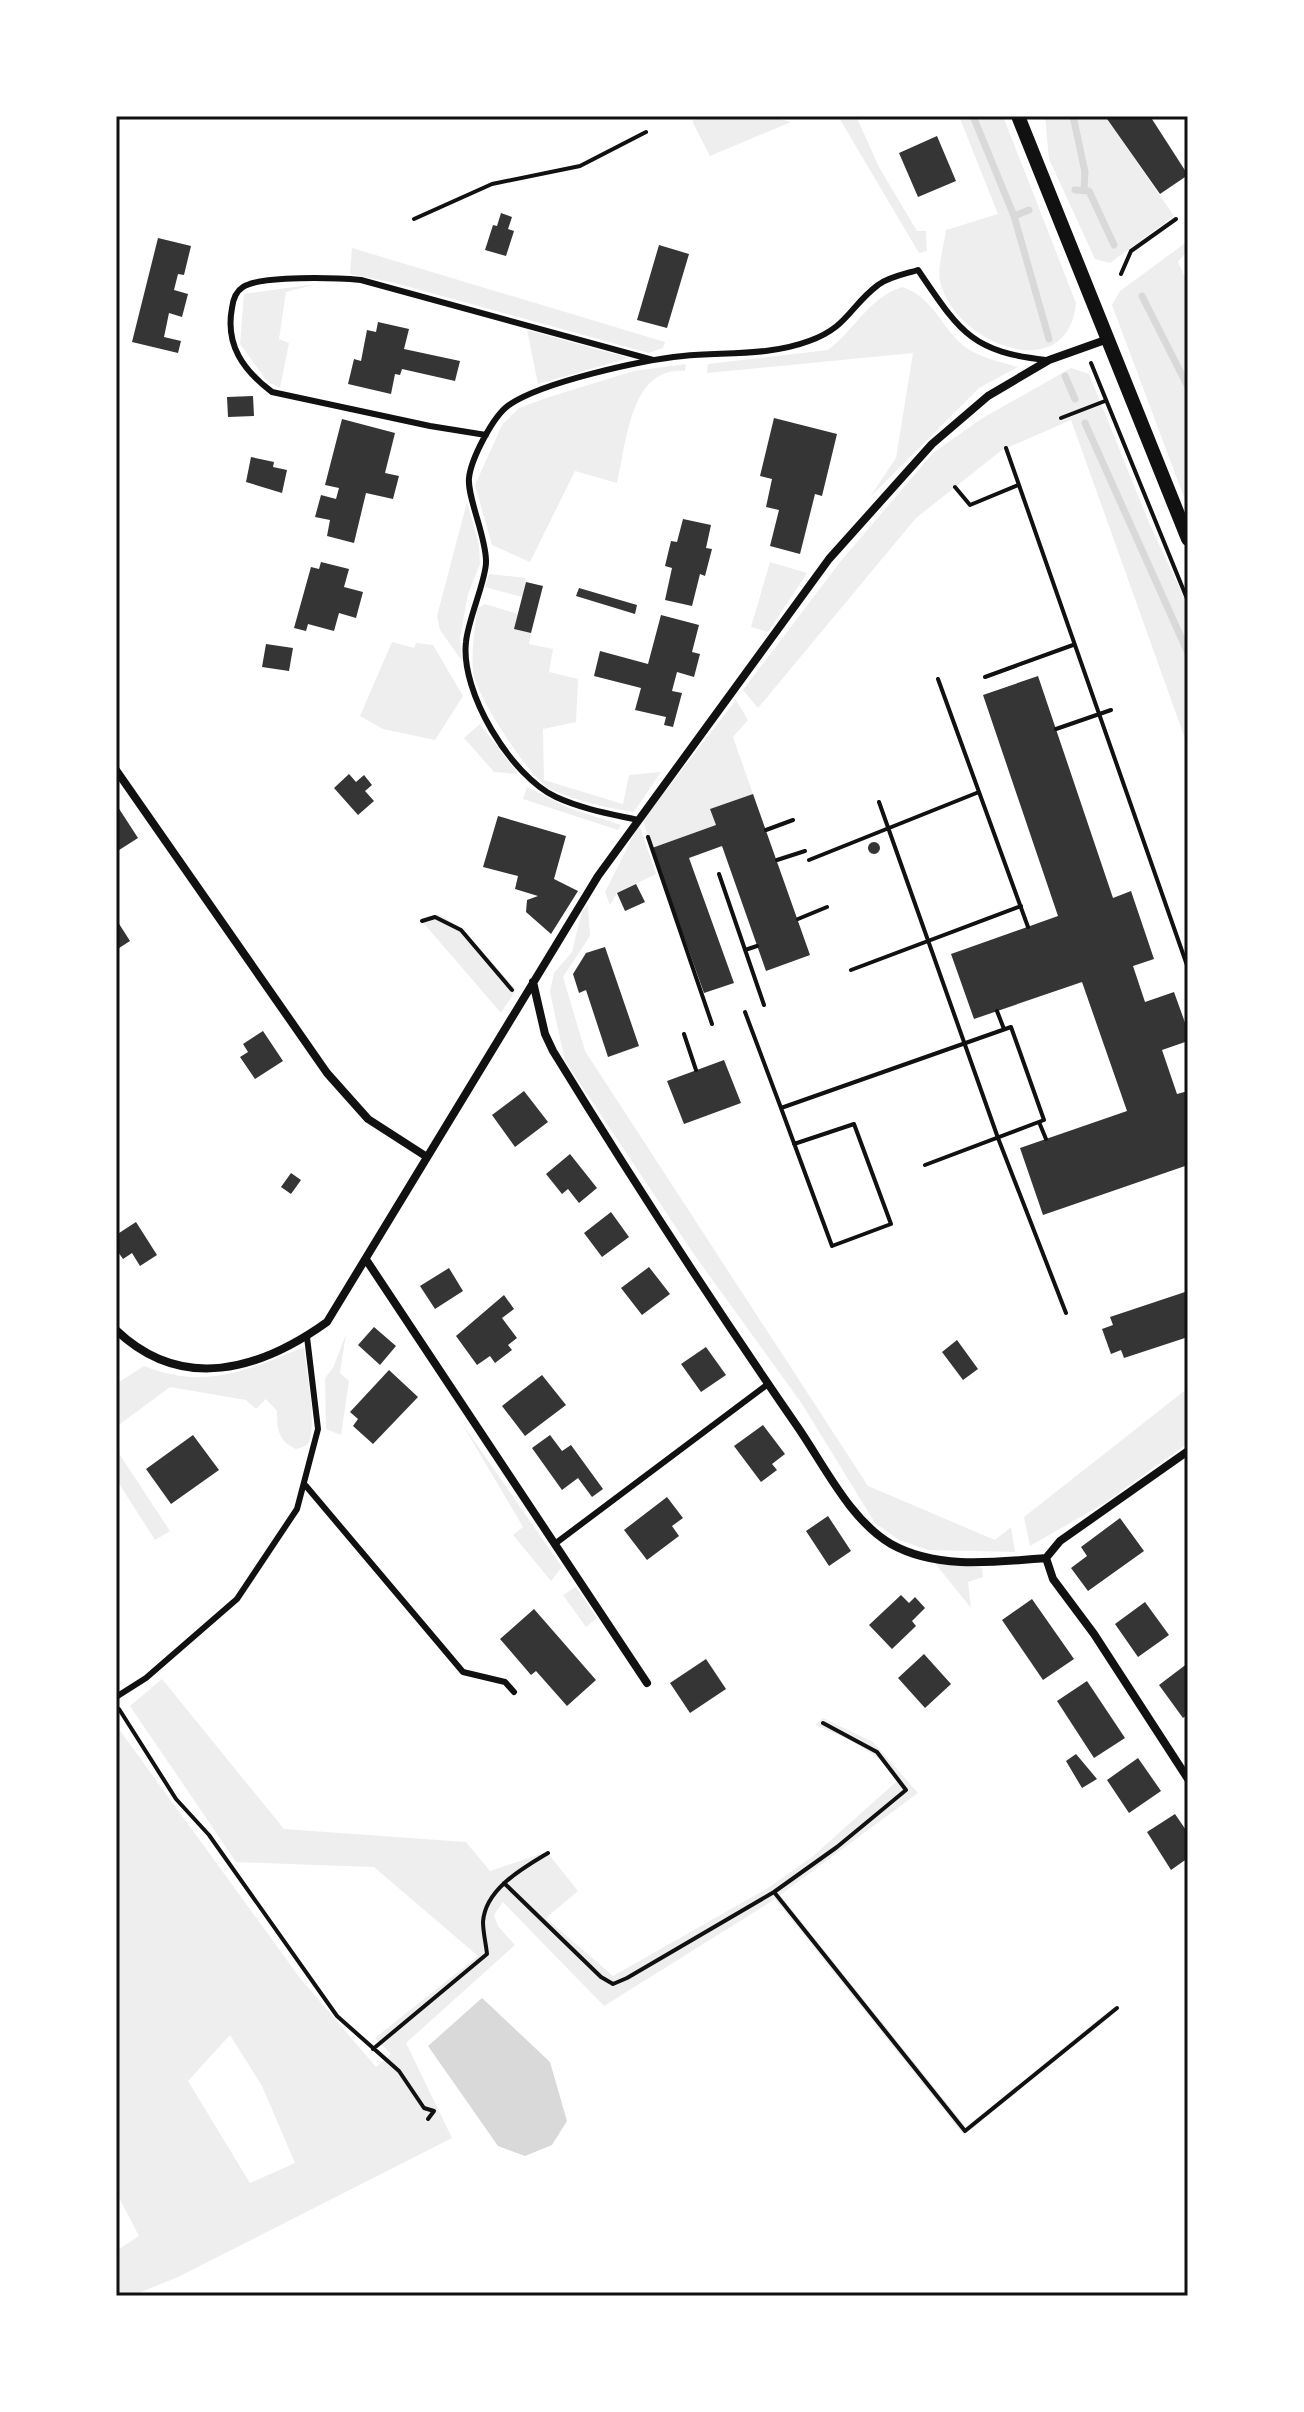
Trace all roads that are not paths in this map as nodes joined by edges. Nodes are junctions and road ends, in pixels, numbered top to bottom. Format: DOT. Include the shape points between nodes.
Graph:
graph roads {
  1 [pos="1018,116"];
  2 [pos="1108,339"];
  3 [pos="1049,360"];
  4 [pos="657,361"];
  5 [pos="486,435"];
  6 [pos="1188,539"];
  7 [pos="116,770"];
  8 [pos="639,818"];
  9 [pos="533,982"];
  10 [pos="427,1157"];
  11 [pos="367,1261"];
  12 [pos="116,1330"];
  13 [pos="307,1337"];
  14 [pos="768,1384"];
  15 [pos="1188,1451"];
  16 [pos="306,1486"];
  17 [pos="556,1543"];
  18 [pos="1046,1558"];
  19 [pos="647,1683"];
  20 [pos="514,1692"];
  21 [pos="116,1697"];
  22 [pos="1188,1779"];
  1 -- 2 [label="street"];
  2 -- 3 [label="street"];
  2 -- 6 [label="street"];
  3 -- 4 [label="lane" via="1012,357 975,343 918,270 880,283 838,328 807,342"];
  3 -- 8 [label="street" via="988,396 932,444 870,511"];
  4 -- 5 [label="lane" via="598,372 510,404"];
  4 -- 5 [label="lane" via="361,280 254,283 234,297 231,345 272,392"];
  5 -- 8 [label="lane" via="468,479 487,564 465,644 467,679 480,708 530,781 556,797"];
  7 -- 10 [label="street" via="327,1073 368,1119"];
  8 -- 9 [label="street"];
  9 -- 10 [label="street"];
  9 -- 14 [label="street" via="553,1051"];
  10 -- 11 [label="street"];
  11 -- 13 [label="street" via="327,1322"];
  11 -- 17 [label="street"];
  12 -- 13 [label="street" via="145,1354 191,1369 243,1366"];
  13 -- 16 [label="lane" via="318,1429"];
  14 -- 17 [label="lane"];
  14 -- 18 [label="street" via="857,1513 894,1545 965,1562"];
  15 -- 18 [label="street" via="1060,1541"];
  16 -- 20 [label="lane" via="463,1672 505,1682"];
  16 -- 21 [label="lane" via="280,1540 237,1599 146,1678"];
  17 -- 19 [label="street"];
  18 -- 22 [label="street" via="1053,1579"];
}
